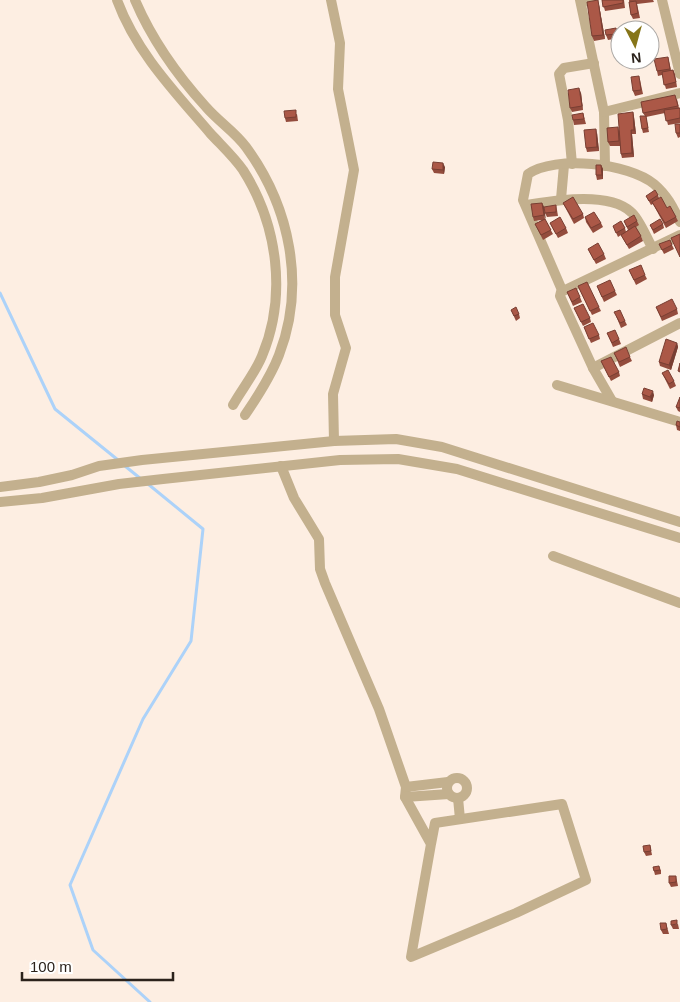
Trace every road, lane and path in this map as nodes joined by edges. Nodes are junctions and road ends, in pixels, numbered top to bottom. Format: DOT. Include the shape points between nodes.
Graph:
graph roads {
  1 [pos="117,0"];
  2 [pos="135,0"];
  3 [pos="332,0"];
  4 [pos="662,0"];
  5 [pos="584,1"];
  6 [pos="594,63"];
  7 [pos="680,74"];
  8 [pos="680,93"];
  9 [pos="604,112"];
  10 [pos="568,164"];
  11 [pos="605,166"];
  12 [pos="561,199"];
  13 [pos="526,205"];
  14 [pos="680,222"];
  15 [pos="680,235"];
  16 [pos="653,248"];
  17 [pos="562,290"];
  18 [pos="680,323"];
  19 [pos="593,368"];
  20 [pos="557,385"];
  21 [pos="612,401"];
  22 [pos="233,405"];
  23 [pos="245,415"];
  24 [pos="680,422"];
  25 [pos="334,441"];
  26 [pos="281,466"];
  27 [pos="0,486"];
  28 [pos="0,502"];
  29 [pos="680,522"];
  30 [pos="680,538"];
  31 [pos="553,556"];
  32 [pos="680,602"];
  33 [pos="448,782"];
  34 [pos="406,792"];
  35 [pos="453,796"];
  36 [pos="460,819"];
  37 [pos="431,844"];
  1 -- 22 [label="street" via="136,41 163,78 242,169 264,211 277,277 273,321 262,357"];
  2 -- 23 [label="street" via="156,43 183,81 245,145 282,213 290,244 289,324 279,356"];
  3 -- 25 [label="street" via="340,43 338,89 354,170 335,277 335,315 346,348 333,394"];
  4 -- 7 [label="street"];
  5 -- 6 [label="street"];
  6 -- 9 [label="street"];
  6 -- 10 [label="street" via="564,68 559,74 568,120"];
  8 -- 9 [label="street"];
  9 -- 11 [label="street"];
  10 -- 11 [label="street"];
  10 -- 12 [label="street"];
  10 -- 13 [label="street" via="537,168 528,174 523,200"];
  11 -- 14 [label="street" via="630,172 652,183 669,199"];
  12 -- 13 [label="street"];
  12 -- 16 [label="street" via="571,197 612,202 631,212"];
  13 -- 17 [label="street"];
  15 -- 16 [label="street"];
  16 -- 17 [label="street"];
  17 -- 19 [label="street" via="560,296"];
  18 -- 19 [label="street"];
  19 -- 21 [label="street"];
  20 -- 21 [label="street"];
  21 -- 24 [label="street"];
  25 -- 27 [label="street" via="142,460 98,466 39,482"];
  25 -- 29 [label="street" via="396,439 426,443"];
  26 -- 28 [label="street" via="119,484"];
  26 -- 30 [label="street" via="398,459 458,469"];
  26 -- 34 [label="street" via="294,498 319,539 320,568 325,583 379,709"];
  31 -- 32 [label="street"];
  33 -- 34 [label="street"];
  33 -- 35 [label="street" via="446,788"];
  33 -- 35 [label="street" via="458,778 466,783 466,793"];
  34 -- 35 [label="street"];
  34 -- 37 [label="street"];
  35 -- 36 [label="street"];
  36 -- 37 [label="street" via="435,823"];
  36 -- 37 [label="street" via="562,804 586,880 411,957"];
}
